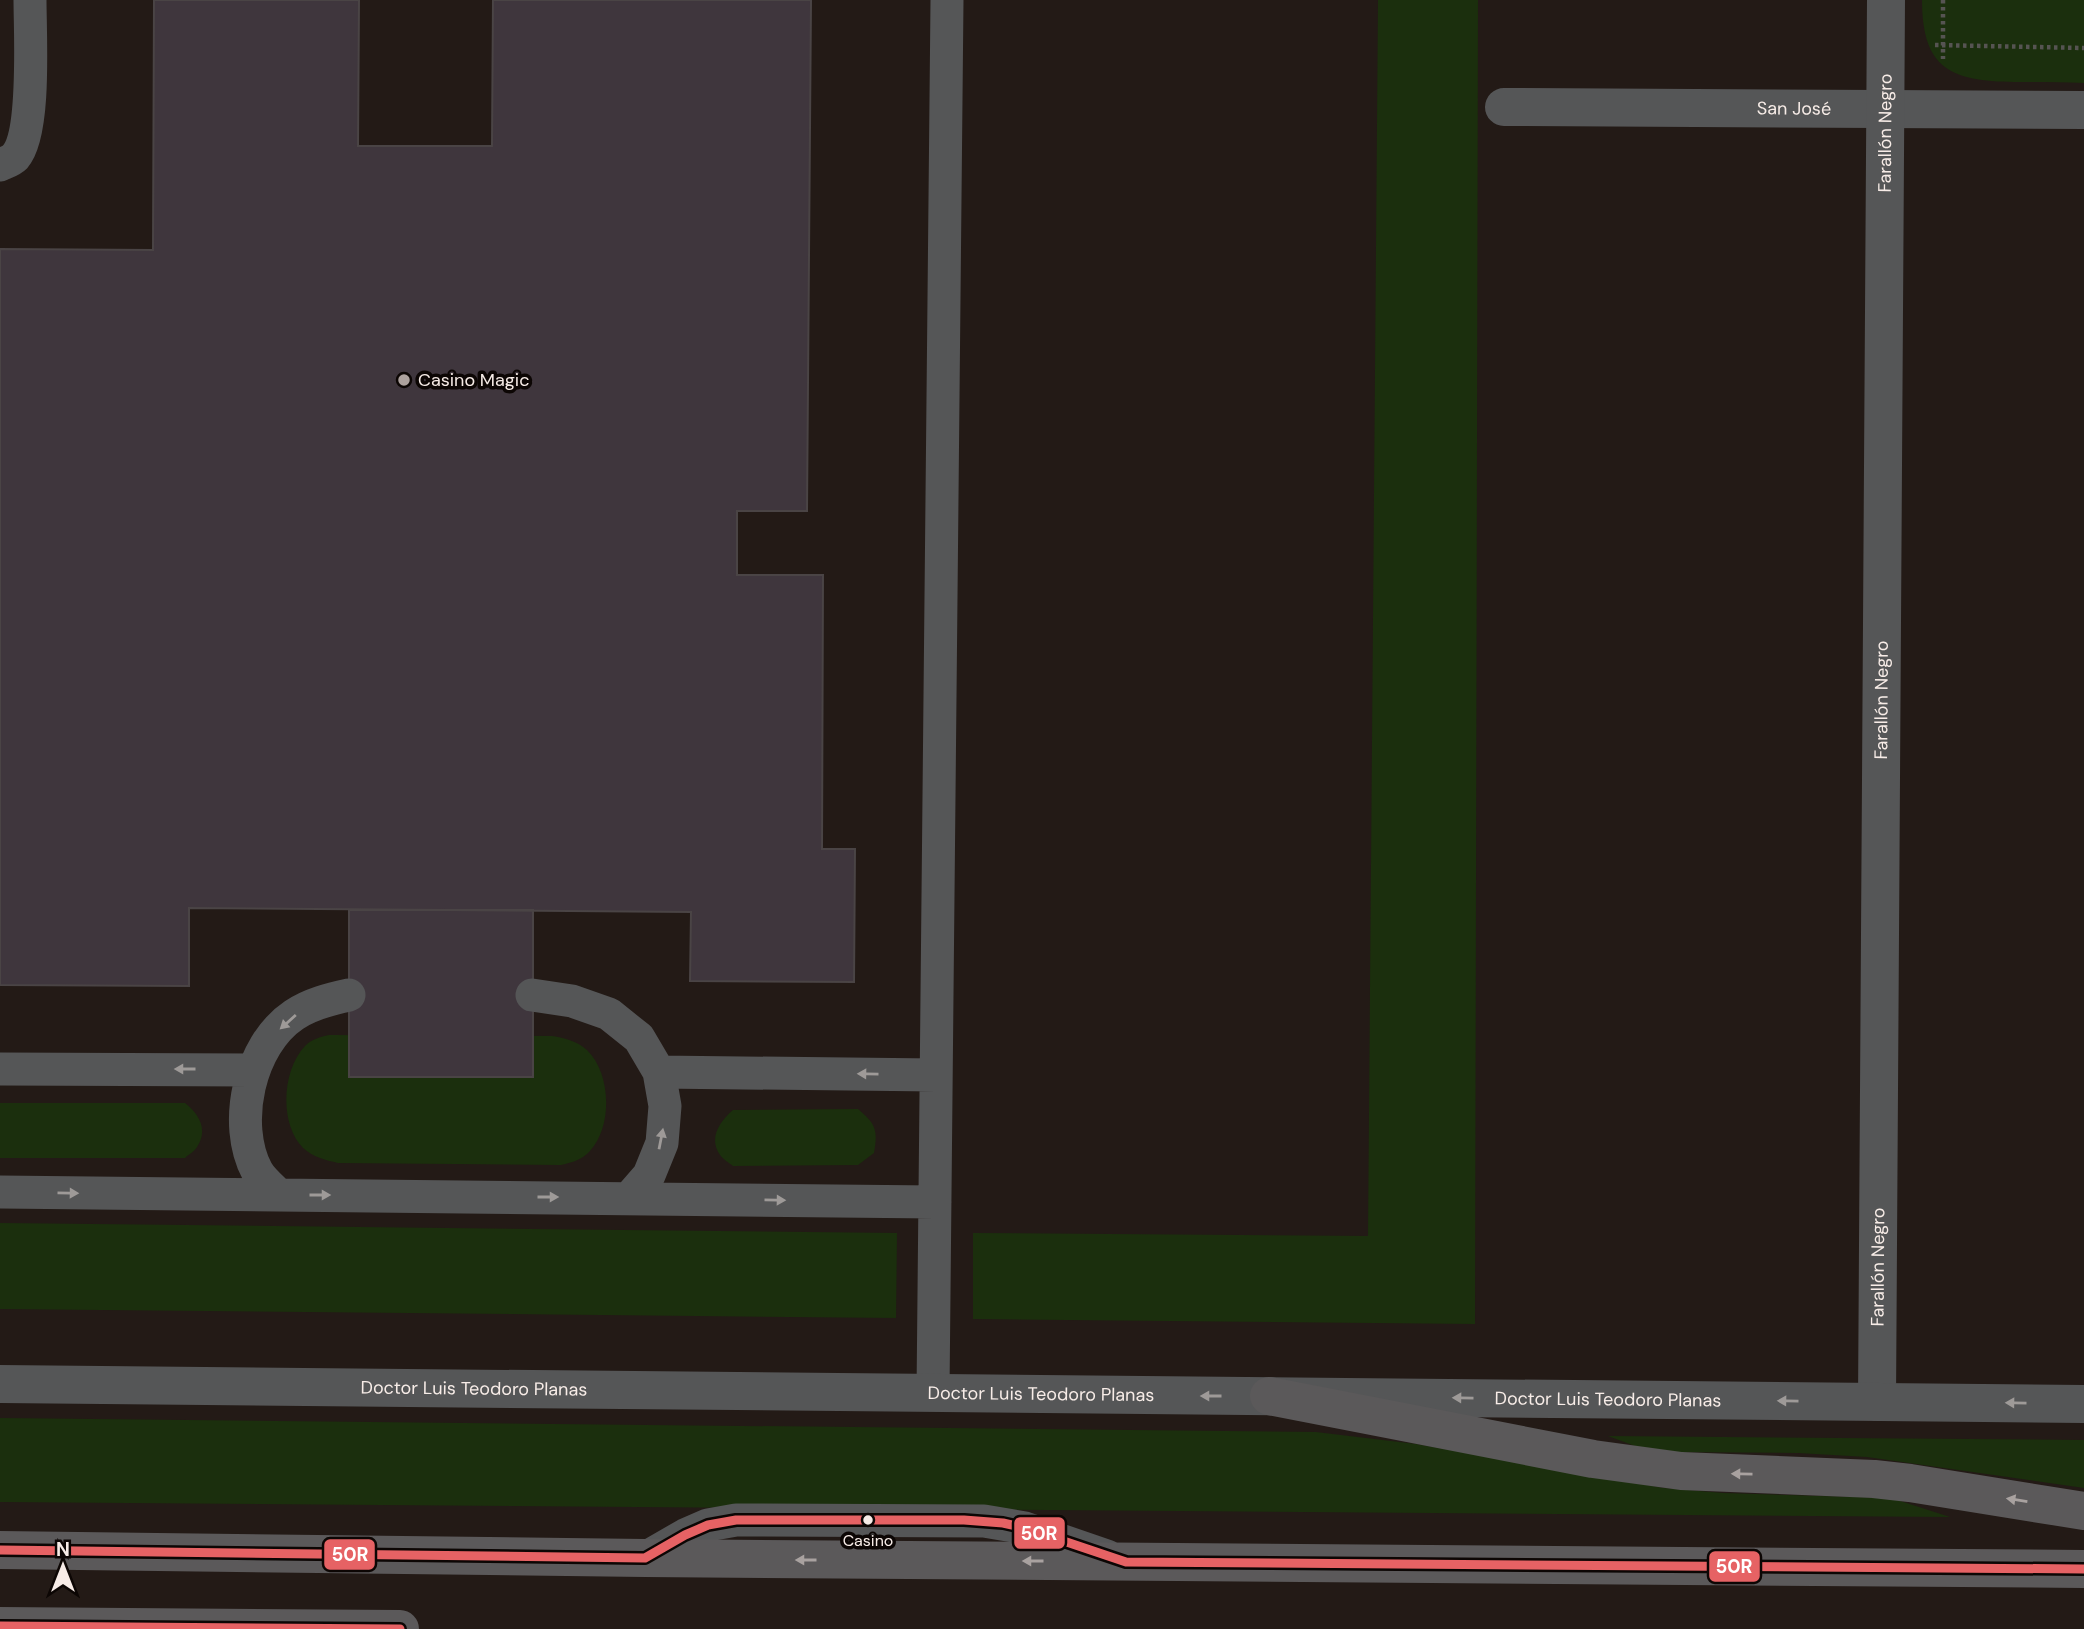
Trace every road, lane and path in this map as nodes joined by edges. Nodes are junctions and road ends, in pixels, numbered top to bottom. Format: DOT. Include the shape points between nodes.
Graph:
graph roads {
  1 [pos="30,0"];
  2 [pos="947,0"];
  3 [pos="1886,0"];
  4 [pos="1943,0"];
  5 [pos="1927,45"];
  6 [pos="1943,46"];
  7 [pos="2084,48"];
  8 [pos="1943,66"];
  9 [pos="1504,107"];
  10 [pos="1886,109"];
  11 [pos="2084,110"];
  12 [pos="0,165"];
  13 [pos="349,995"];
  14 [pos="532,995"];
  15 [pos="0,1069"];
  16 [pos="253,1070"];
  17 [pos="659,1072"];
  18 [pos="936,1074"];
  19 [pos="0,1192"];
  20 [pos="279,1195"];
  21 [pos="629,1198"];
  22 [pos="935,1202"];
  23 [pos="0,1384"];
  24 [pos="933,1393"];
  25 [pos="1269,1396"];
  26 [pos="1877,1402"];
  27 [pos="2084,1404"];
  28 [pos="2084,1511"];
  29 [pos="0,1550"];
  30 [pos="2084,1569"];
  31 [pos="0,1626"];
  32 [pos="400,1629"];
  1 -- 12 [label="lane" via="25,137 14,159"];
  2 -- 18 [label="lane"];
  3 -- 10 [label="street, Farallón Negro"];
  4 -- 6 [label="path"];
  5 -- 6 [label="path"];
  6 -- 7 [label="path"];
  6 -- 8 [label="path"];
  9 -- 10 [label="street, San José"];
  10 -- 11 [label="street, San José"];
  10 -- 26 [label="street, Farallón Negro"];
  13 -- 16 [label="lane, one-way" via="293,1015 269,1040"];
  14 -- 17 [label="lane" via="572,1001 608,1014 639,1038"];
  16 -- 15 [label="lane, one-way"];
  16 -- 20 [label="lane" via="246,1102 246,1138 257,1172"];
  18 -- 17 [label="lane, one-way"];
  21 -- 17 [label="lane, one-way" via="649,1175 662,1143 665,1106"];
  18 -- 22 [label="lane"];
  19 -- 20 [label="lane, one-way"];
  20 -- 21 [label="lane, one-way"];
  21 -- 22 [label="lane, one-way"];
  22 -- 24 [label="lane"];
  23 -- 24 [label="street, Doctor Luis Teodoro Planas"];
  25 -- 24 [label="street, Doctor Luis Teodoro Planas, one-way"];
  26 -- 25 [label="street, Doctor Luis Teodoro Planas, one-way"];
  28 -- 25 [label="highway, one-way" via="1910,1482 1637,1466"];
  27 -- 26 [label="street, Doctor Luis Teodoro Planas, one-way"];
  30 -- 29 [label="highway, one-way"];
  31 -- 32 [label="highway"];
}
